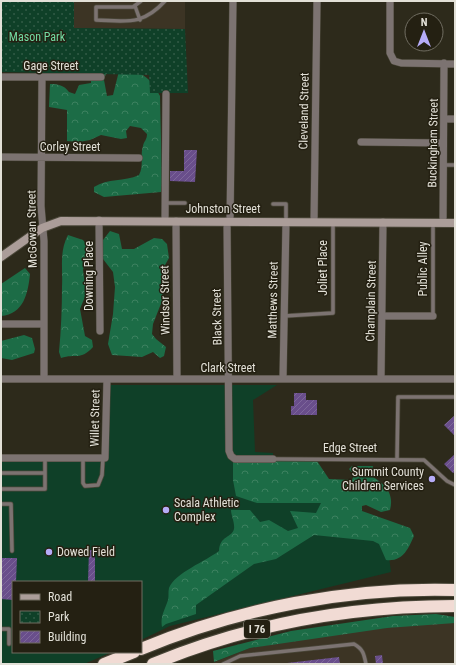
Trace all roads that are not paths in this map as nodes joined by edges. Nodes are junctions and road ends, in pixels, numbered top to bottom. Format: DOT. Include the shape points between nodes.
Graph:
graph roads {
  1 [pos="141,1"];
  2 [pos="165,1"];
  3 [pos="233,1"];
  4 [pos="317,1"];
  5 [pos="390,1"];
  6 [pos="135,6"];
  7 [pos="140,20"];
  8 [pos="444,64"];
  9 [pos="455,64"];
  10 [pos="1,77"];
  11 [pos="42,77"];
  12 [pos="101,77"];
  13 [pos="166,94"];
  14 [pos="444,119"];
  15 [pos="455,119"];
  16 [pos="361,142"];
  17 [pos="443,143"];
  18 [pos="1,157"];
  19 [pos="42,158"];
  20 [pos="139,158"];
  21 [pos="443,165"];
  22 [pos="455,165"];
  23 [pos="165,203"];
  24 [pos="185,203"];
  25 [pos="273,204"];
  26 [pos="99,220"];
  27 [pos="165,221"];
  28 [pos="176,221"];
  29 [pos="228,221"];
  30 [pos="286,222"];
  31 [pos="314,222"];
  32 [pos="333,222"];
  33 [pos="383,222"];
  34 [pos="433,222"];
  35 [pos="443,223"];
  36 [pos="455,223"];
  37 [pos="42,228"];
  38 [pos="1,257"];
  39 [pos="284,316"];
  40 [pos="382,316"];
  41 [pos="433,316"];
  42 [pos="1,324"];
  43 [pos="44,324"];
  44 [pos="100,331"];
  45 [pos="177,378"];
  46 [pos="283,378"];
  47 [pos="1,379"];
  48 [pos="44,379"];
  49 [pos="107,379"];
  50 [pos="229,379"];
  51 [pos="381,379"];
  52 [pos="455,379"];
  53 [pos="455,397"];
  54 [pos="1,458"];
  55 [pos="45,458"];
  56 [pos="83,458"];
  57 [pos="104,458"];
  58 [pos="235,459"];
  59 [pos="273,459"];
  60 [pos="397,460"];
  61 [pos="1,473"];
  62 [pos="45,473"];
  63 [pos="455,485"];
  64 [pos="1,489"];
  65 [pos="1,504"];
  66 [pos="12,551"];
  67 [pos="455,590"];
  68 [pos="455,606"];
  69 [pos="1,629"];
  70 [pos="9,644"];
  71 [pos="142,649"];
  72 [pos="132,653"];
  73 [pos="104,664"];
  74 [pos="153,664"];
  75 [pos="223,664"];
  76 [pos="366,664"];
  1 -- 6 [label="lane"];
  2 -- 7 [label="lane" via="150,15"];
  3 -- 29 [label="street, Black Street"];
  4 -- 31 [label="street, Cleveland Street"];
  5 -- 8 [label="street" via="389,48 392,59 401,63"];
  6 -- 7 [label="lane"];
  6 -- 7 [label="lane" via="96,7 96,20"];
  8 -- 9 [label="street"];
  8 -- 14 [label="street, Buckingham Street"];
  10 -- 11 [label="street, Gage Street"];
  11 -- 12 [label="street, Gage Street"];
  11 -- 19 [label="street, McGowan Street"];
  13 -- 23 [label="street"];
  14 -- 15 [label="street"];
  14 -- 17 [label="street, Buckingham Street"];
  16 -- 17 [label="street"];
  17 -- 21 [label="street, Buckingham Street"];
  18 -- 19 [label="street, Corley Street"];
  19 -- 20 [label="street, Corley Street"];
  19 -- 37 [label="street, McGowan Street"];
  21 -- 22 [label="lane"];
  21 -- 35 [label="street, Buckingham Street"];
  23 -- 24 [label="lane"];
  23 -- 27 [label="street"];
  25 -- 30 [label="lane" via="286,204"];
  26 -- 27 [label="main road, Johnston Street"];
  26 -- 37 [label="main road, Johnston Street" via="61,221"];
  26 -- 44 [label="street, Downing Place"];
  27 -- 28 [label="main road, Johnston Street"];
  28 -- 29 [label="main road, Johnston Street"];
  28 -- 45 [label="street, Windsor Street"];
  29 -- 30 [label="main road, Johnston Street"];
  29 -- 50 [label="street, Black Street"];
  30 -- 31 [label="main road, Johnston Street"];
  30 -- 39 [label="street, Matthews Street"];
  31 -- 32 [label="main road, Johnston Street"];
  32 -- 33 [label="main road, Johnston Street"];
  32 -- 39 [label="lane, Joliet Place" via="333,313"];
  33 -- 34 [label="main road, Johnston Street"];
  33 -- 40 [label="street, Champlain Street"];
  34 -- 35 [label="main road, Johnston Street"];
  34 -- 41 [label="lane, Public Alley"];
  35 -- 36 [label="main road, Johnston Street"];
  37 -- 38 [label="main road, Johnston Street"];
  37 -- 43 [label="street, McGowan Street"];
  39 -- 46 [label="street, Matthews Street"];
  40 -- 41 [label="street"];
  40 -- 51 [label="street, Champlain Street"];
  42 -- 43 [label="street"];
  43 -- 48 [label="street, McGowan Street"];
  45 -- 49 [label="street, Clark Street"];
  45 -- 50 [label="street, Clark Street"];
  46 -- 50 [label="street, Clark Street"];
  46 -- 51 [label="street, Clark Street"];
  47 -- 48 [label="street, Clark Street"];
  48 -- 49 [label="street, Clark Street"];
  49 -- 57 [label="street, Willet Street"];
  50 -- 58 [label="street, Black Street" via="229,451"];
  51 -- 52 [label="street, Clark Street"];
  53 -- 60 [label="lane" via="398,396"];
  54 -- 55 [label="street"];
  55 -- 56 [label="street"];
  55 -- 62 [label="lane"];
  56 -- 57 [label="street"];
  56 -- 57 [label="lane" via="83,483 88,486 101,482"];
  58 -- 59 [label="street, Edge Street"];
  59 -- 60 [label="lane, Edge Street"];
  60 -- 63 [label="lane, Edge Street" via="424,460"];
  61 -- 62 [label="lane"];
  62 -- 64 [label="lane" via="45,489"];
  65 -- 66 [label="lane" via="11,504"];
  67 -- 71 [label="highway, I 76" via="379,591 300,602 223,620"];
  68 -- 74 [label="highway, I 76" via="385,608 308,618 234,636"];
  69 -- 70 [label="lane" via="9,629"];
  72 -- 73 [label="highway"];
  75 -- 76 [label="lane" via="240,656 354,644 361,648"];
}
